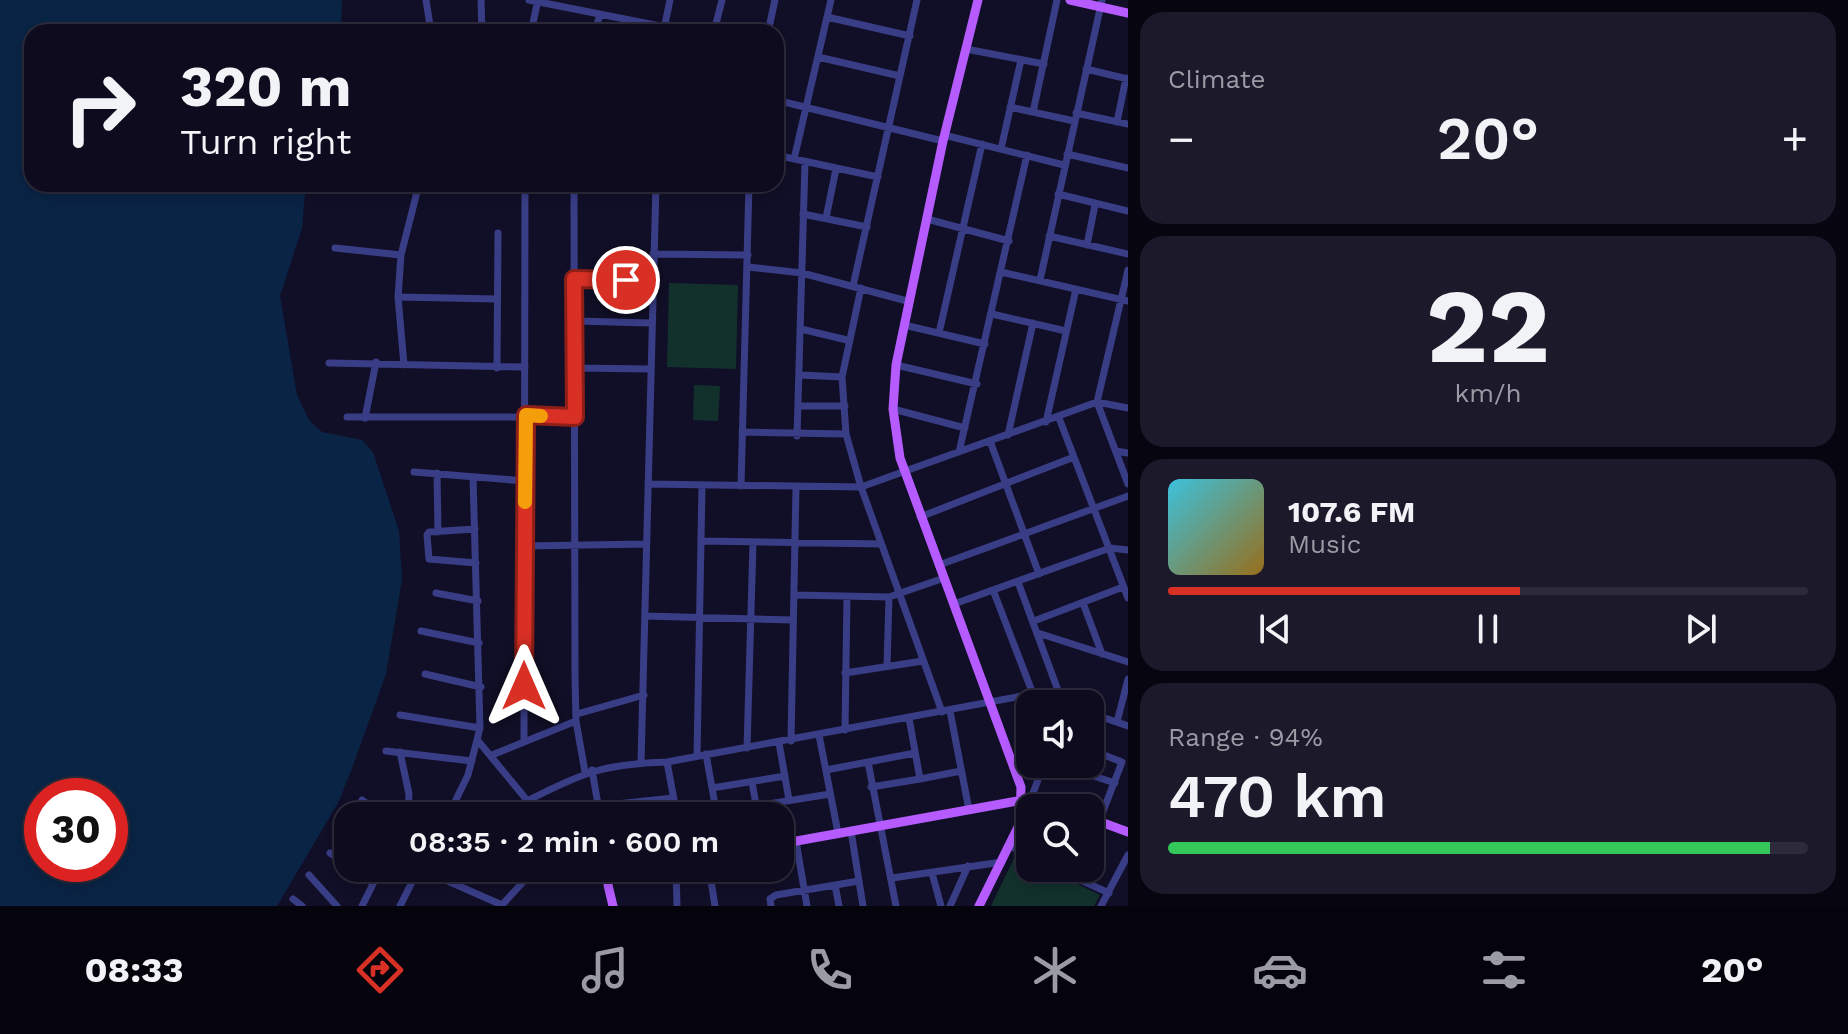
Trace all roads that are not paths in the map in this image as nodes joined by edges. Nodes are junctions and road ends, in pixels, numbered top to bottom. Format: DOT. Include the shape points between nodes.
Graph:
graph roads {
  1 [pos="426,0"];
  2 [pos="481,0"];
  3 [pos="670,0"];
  4 [pos="722,0"];
  5 [pos="775,0"];
  6 [pos="831,0"];
  7 [pos="917,0"];
  8 [pos="978,0"];
  9 [pos="1057,0"];
  10 [pos="1070,0"];
  11 [pos="535,1"];
  12 [pos="1101,3"];
  13 [pos="1128,13"];
  14 [pos="600,14"];
  15 [pos="827,17"];
  16 [pos="430,24"];
  17 [pos="482,24"];
  18 [pos="532,24"];
  19 [pos="597,24"];
  20 [pos="640,24"];
  21 [pos="665,24"];
  22 [pos="716,24"];
  23 [pos="770,24"];
  24 [pos="910,36"];
  25 [pos="966,49"];
  26 [pos="818,57"];
  27 [pos="1021,60"];
  28 [pos="1044,64"];
  29 [pos="1086,69"];
  30 [pos="900,76"];
  31 [pos="1127,78"];
  32 [pos="784,102"];
  33 [pos="1010,107"];
  34 [pos="806,108"];
  35 [pos="1033,112"];
  36 [pos="1075,117"];
  37 [pos="1117,122"];
  38 [pos="1128,124"];
  39 [pos="891,127"];
  40 [pos="944,138"];
  41 [pos="982,144"];
  42 [pos="1001,149"];
  43 [pos="1067,154"];
  44 [pos="1027,155"];
  45 [pos="784,157"];
  46 [pos="794,159"];
  47 [pos="805,162"];
  48 [pos="1064,165"];
  49 [pos="1128,168"];
  50 [pos="836,169"];
  51 [pos="878,177"];
  52 [pos="417,192"];
  53 [pos="525,192"];
  54 [pos="574,192"];
  55 [pos="656,192"];
  56 [pos="749,192"];
  57 [pos="1058,194"];
  58 [pos="1095,205"];
  59 [pos="1128,211"];
  60 [pos="803,214"];
  61 [pos="826,218"];
  62 [pos="927,219"];
  63 [pos="867,227"];
  64 [pos="962,228"];
  65 [pos="498,233"];
  66 [pos="1049,236"];
  67 [pos="1009,241"];
  68 [pos="1087,245"];
  69 [pos="335,248"];
  70 [pos="653,254"];
  71 [pos="1128,254"];
  72 [pos="401,255"];
  73 [pos="748,255"];
  74 [pos="748,267"];
  75 [pos="1128,270"];
  76 [pos="1001,272"];
  77 [pos="802,273"];
  78 [pos="574,279"];
  79 [pos="1040,280"];
  80 [pos="652,281"];
  81 [pos="857,287"];
  82 [pos="1076,289"];
  83 [pos="398,297"];
  84 [pos="496,299"];
  85 [pos="1124,300"];
  86 [pos="907,301"];
  87 [pos="992,314"];
  88 [pos="575,321"];
  89 [pos="651,323"];
  90 [pos="1033,323"];
  91 [pos="904,325"];
  92 [pos="801,329"];
  93 [pos="1066,331"];
  94 [pos="939,333"];
  95 [pos="847,340"];
  96 [pos="985,344"];
  97 [pos="376,362"];
  98 [pos="329,363"];
  99 [pos="404,365"];
  100 [pos="896,365"];
  101 [pos="525,367"];
  102 [pos="497,368"];
  103 [pos="575,368"];
  104 [pos="650,369"];
  105 [pos="800,375"];
  106 [pos="842,377"];
  107 [pos="977,384"];
  108 [pos="1097,402"];
  109 [pos="799,406"];
  110 [pos="845,406"];
  111 [pos="1128,408"];
  112 [pos="893,409"];
  113 [pos="526,416"];
  114 [pos="347,417"];
  115 [pos="575,417"];
  116 [pos="365,418"];
  117 [pos="1059,418"];
  118 [pos="1046,422"];
  119 [pos="965,428"];
  120 [pos="742,432"];
  121 [pos="846,434"];
  122 [pos="1008,435"];
  123 [pos="797,436"];
  124 [pos="990,441"];
  125 [pos="1116,451"];
  126 [pos="959,452"];
  127 [pos="1128,453"];
  128 [pos="1074,457"];
  129 [pos="414,472"];
  130 [pos="437,473"];
  131 [pos="905,473"];
  132 [pos="473,477"];
  133 [pos="525,481"];
  134 [pos="648,484"];
  135 [pos="1128,484"];
  136 [pos="702,485"];
  137 [pos="741,486"];
  138 [pos="1004,486"];
  139 [pos="796,487"];
  140 [pos="861,487"];
  141 [pos="1128,496"];
  142 [pos="1093,506"];
  143 [pos="920,517"];
  144 [pos="475,529"];
  145 [pos="438,532"];
  146 [pos="1023,533"];
  147 [pos="702,541"];
  148 [pos="795,542"];
  149 [pos="753,543"];
  150 [pos="646,544"];
  151 [pos="881,544"];
  152 [pos="525,546"];
  153 [pos="577,546"];
  154 [pos="1110,548"];
  155 [pos="1128,550"];
  156 [pos="476,563"];
  157 [pos="939,565"];
  158 [pos="1039,574"];
  159 [pos="944,578"];
  160 [pos="1018,582"];
  161 [pos="1123,587"];
  162 [pos="993,590"];
  163 [pos="436,593"];
  164 [pos="899,594"];
  165 [pos="795,595"];
  166 [pos="847,597"];
  167 [pos="889,597"];
  168 [pos="1128,598"];
  169 [pos="478,601"];
  170 [pos="1083,603"];
  171 [pos="954,604"];
  172 [pos="645,616"];
  173 [pos="701,618"];
  174 [pos="751,620"];
  175 [pos="793,620"];
  176 [pos="1034,621"];
  177 [pos="421,631"];
  178 [pos="1038,633"];
  179 [pos="479,643"];
  180 [pos="1102,654"];
  181 [pos="923,661"];
  182 [pos="1128,662"];
  183 [pos="887,666"];
  184 [pos="845,673"];
  185 [pos="425,674"];
  186 [pos="1128,679"];
  187 [pos="481,687"];
  188 [pos="1031,690"];
  189 [pos="1058,690"];
  190 [pos="644,695"];
  191 [pos="1016,697"];
  192 [pos="989,701"];
  193 [pos="946,711"];
  194 [pos="400,715"];
  195 [pos="577,717"];
  196 [pos="909,718"];
  197 [pos="1104,718"];
  198 [pos="1117,722"];
  199 [pos="1128,726"];
  200 [pos="480,728"];
  201 [pos="845,730"];
  202 [pos="819,735"];
  203 [pos="524,741"];
  204 [pos="791,741"];
  205 [pos="479,742"];
  206 [pos="779,743"];
  207 [pos="747,748"];
  208 [pos="386,751"];
  209 [pos="400,752"];
  210 [pos="915,753"];
  211 [pos="492,755"];
  212 [pos="702,755"];
  213 [pos="1104,756"];
  214 [pos="472,761"];
  215 [pos="667,762"];
  216 [pos="868,762"];
  217 [pos="641,763"];
  218 [pos="1125,763"];
  219 [pos="826,770"];
  220 [pos="589,771"];
  221 [pos="961,771"];
  222 [pos="785,776"];
  223 [pos="1104,778"];
  224 [pos="920,779"];
  225 [pos="752,782"];
  226 [pos="1115,783"];
  227 [pos="871,787"];
  228 [pos="712,788"];
  229 [pos="830,794"];
  230 [pos="1023,794"];
  231 [pos="673,798"];
  232 [pos="362,800"];
  233 [pos="529,800"];
  234 [pos="789,800"];
  235 [pos="365,802"];
  236 [pos="409,802"];
  237 [pos="454,802"];
  238 [pos="597,802"];
  239 [pos="637,802"];
  240 [pos="674,802"];
  241 [pos="714,802"];
  242 [pos="755,802"];
  243 [pos="778,802"];
  244 [pos="1016,803"];
  245 [pos="969,810"];
  246 [pos="1104,813"];
  247 [pos="1104,822"];
  248 [pos="880,825"];
  249 [pos="851,831"];
  250 [pos="1016,832"];
  251 [pos="1128,832"];
  252 [pos="838,833"];
  253 [pos="796,841"];
  254 [pos="1010,846"];
  255 [pos="1016,849"];
  256 [pos="330,853"];
  257 [pos="1128,855"];
  258 [pos="334,856"];
  259 [pos="1002,862"];
  260 [pos="968,866"];
  261 [pos="932,873"];
  262 [pos="309,875"];
  263 [pos="892,878"];
  264 [pos="859,881"];
  265 [pos="412,882"];
  266 [pos="450,882"];
  267 [pos="523,882"];
  268 [pos="609,882"];
  269 [pos="676,882"];
  270 [pos="711,882"];
  271 [pos="1084,882"];
  272 [pos="372,883"];
  273 [pos="835,885"];
  274 [pos="804,889"];
  275 [pos="1109,893"];
  276 [pos="293,899"];
  277 [pos="400,905"];
  278 [pos="502,905"];
  279 [pos="302,906"];
  280 [pos="337,906"];
  281 [pos="362,906"];
  282 [pos="391,906"];
  283 [pos="613,906"];
  284 [pos="677,906"];
  285 [pos="715,906"];
  286 [pos="771,906"];
  287 [pos="807,906"];
  288 [pos="839,906"];
  289 [pos="863,906"];
  290 [pos="896,906"];
  291 [pos="941,906"];
  292 [pos="950,906"];
  293 [pos="979,906"];
  294 [pos="1101,906"];
  1 -- 16 [label="street"];
  2 -- 17 [label="street"];
  3 -- 21 [label="street"];
  4 -- 22 [label="street"];
  5 -- 23 [label="street"];
  6 -- 15 [label="street"];
  7 -- 24 [label="street"];
  8 -- 25 [label="main road"];
  9 -- 28 [label="street"];
  10 -- 12 [label="main road"];
  11 -- 14 [label="street"];
  11 -- 18 [label="street"];
  12 -- 13 [label="main road"];
  12 -- 29 [label="street"];
  14 -- 19 [label="street"];
  14 -- 20 [label="street"];
  15 -- 24 [label="street"];
  15 -- 26 [label="street"];
  24 -- 30 [label="street"];
  25 -- 27 [label="street"];
  25 -- 40 [label="main road"];
  26 -- 30 [label="street"];
  26 -- 34 [label="street"];
  27 -- 28 [label="street"];
  27 -- 33 [label="street"];
  28 -- 35 [label="street"];
  29 -- 31 [label="street"];
  29 -- 36 [label="street"];
  30 -- 39 [label="street"];
  31 -- 37 [label="street"];
  32 -- 34 [label="street"];
  33 -- 35 [label="street"];
  33 -- 42 [label="street"];
  34 -- 39 [label="street"];
  34 -- 46 [label="street"];
  35 -- 36 [label="street"];
  36 -- 37 [label="street"];
  36 -- 43 [label="street"];
  37 -- 38 [label="street"];
  39 -- 40 [label="street"];
  39 -- 51 [label="street"];
  40 -- 41 [label="street"];
  40 -- 62 [label="main road"];
  41 -- 42 [label="street"];
  41 -- 64 [label="street"];
  42 -- 44 [label="street"];
  43 -- 48 [label="street"];
  43 -- 49 [label="street"];
  44 -- 48 [label="street"];
  44 -- 67 [label="street"];
  45 -- 46 [label="street"];
  46 -- 47 [label="street"];
  47 -- 50 [label="street"];
  47 -- 60 [label="street"];
  48 -- 57 [label="street"];
  50 -- 51 [label="street"];
  50 -- 61 [label="street"];
  51 -- 63 [label="street"];
  52 -- 72 [label="street"];
  53 -- 101 [label="street"];
  54 -- 78 [label="street"];
  55 -- 70 [label="street"];
  56 -- 73 [label="street"];
  57 -- 58 [label="street"];
  57 -- 66 [label="street"];
  58 -- 59 [label="street"];
  58 -- 68 [label="street"];
  60 -- 61 [label="street"];
  60 -- 77 [label="street"];
  61 -- 63 [label="street"];
  62 -- 64 [label="street"];
  62 -- 86 [label="main road"];
  63 -- 81 [label="street"];
  64 -- 67 [label="street"];
  64 -- 94 [label="street"];
  65 -- 84 [label="street"];
  66 -- 68 [label="street"];
  66 -- 79 [label="street"];
  67 -- 76 [label="street"];
  68 -- 71 [label="street"];
  69 -- 72 [label="street"];
  70 -- 73 [label="street"];
  70 -- 80 [label="street"];
  72 -- 83 [label="street"];
  73 -- 74 [label="street"];
  74 -- 77 [label="street"];
  74 -- 120 [label="street"];
  75 -- 85 [label="street"];
  76 -- 79 [label="street"];
  76 -- 87 [label="street"];
  77 -- 81 [label="street"];
  77 -- 92 [label="street"];
  78 -- 80 [label="street"];
  78 -- 88 [label="street"];
  79 -- 82 [label="street"];
  80 -- 89 [label="street"];
  81 -- 86 [label="street"];
  81 -- 95 [label="street"];
  82 -- 85 [label="street"];
  82 -- 93 [label="street"];
  83 -- 84 [label="street"];
  83 -- 99 [label="street"];
  84 -- 102 [label="street"];
  85 -- 108 [label="street"];
  86 -- 91 [label="main road"];
  87 -- 90 [label="street"];
  87 -- 96 [label="street"];
  88 -- 89 [label="street"];
  88 -- 103 [label="street"];
  89 -- 104 [label="street"];
  90 -- 93 [label="street"];
  90 -- 122 [label="street"];
  91 -- 94 [label="street"];
  91 -- 100 [label="main road"];
  92 -- 95 [label="street"];
  92 -- 105 [label="street"];
  93 -- 118 [label="street"];
  94 -- 96 [label="street"];
  95 -- 106 [label="street"];
  96 -- 107 [label="street"];
  97 -- 98 [label="street"];
  97 -- 99 [label="street"];
  97 -- 116 [label="street"];
  99 -- 102 [label="street"];
  100 -- 107 [label="street"];
  100 -- 112 [label="main road"];
  101 -- 102 [label="street"];
  101 -- 113 [label="street"];
  103 -- 104 [label="street"];
  103 -- 115 [label="street"];
  104 -- 134 [label="street"];
  105 -- 106 [label="street"];
  105 -- 109 [label="street"];
  106 -- 110 [label="street"];
  107 -- 119 [label="street"];
  108 -- 111 [label="street"];
  108 -- 117 [label="street"];
  108 -- 125 [label="street"];
  109 -- 110 [label="street"];
  109 -- 123 [label="street"];
  110 -- 121 [label="street"];
  112 -- 119 [label="street"];
  112 -- 131 [label="main road"];
  113 -- 115 [label="street"];
  113 -- 116 [label="street"];
  113 -- 133 [label="street"];
  114 -- 116 [label="street"];
  115 -- 153 [label="street"];
  117 -- 118 [label="street"];
  117 -- 128 [label="street"];
  118 -- 122 [label="street"];
  119 -- 126 [label="street"];
  120 -- 123 [label="street"];
  120 -- 137 [label="street"];
  121 -- 123 [label="street"];
  121 -- 140 [label="street"];
  122 -- 124 [label="street"];
  124 -- 126 [label="street"];
  124 -- 138 [label="street"];
  125 -- 127 [label="street"];
  125 -- 135 [label="street"];
  126 -- 131 [label="street"];
  128 -- 138 [label="street"];
  128 -- 142 [label="street"];
  129 -- 130 [label="street"];
  130 -- 132 [label="street"];
  130 -- 145 [label="street"];
  131 -- 140 [label="street"];
  131 -- 143 [label="main road"];
  132 -- 133 [label="street"];
  132 -- 144 [label="street"];
  133 -- 152 [label="street"];
  134 -- 136 [label="street"];
  134 -- 150 [label="street"];
  136 -- 137 [label="street"];
  136 -- 147 [label="street"];
  137 -- 139 [label="street"];
  138 -- 143 [label="street"];
  138 -- 146 [label="street"];
  139 -- 140 [label="street"];
  139 -- 148 [label="street"];
  140 -- 151 [label="street"];
  141 -- 142 [label="street"];
  142 -- 146 [label="street"];
  142 -- 154 [label="street"];
  143 -- 157 [label="main road"];
  144 -- 145 [label="street"];
  144 -- 156 [label="street"];
  145 -- 156 [label="street" via="427,533 429,559"];
  146 -- 157 [label="street"];
  146 -- 158 [label="street"];
  147 -- 149 [label="street"];
  147 -- 173 [label="street"];
  148 -- 149 [label="street"];
  148 -- 151 [label="street"];
  148 -- 165 [label="street"];
  149 -- 174 [label="street"];
  150 -- 153 [label="street"];
  150 -- 172 [label="street"];
  151 -- 164 [label="street"];
  152 -- 153 [label="street"];
  152 -- 203 [label="street"];
  153 -- 195 [label="street"];
  154 -- 155 [label="street"];
  154 -- 158 [label="street"];
  154 -- 161 [label="street"];
  156 -- 169 [label="street"];
  157 -- 159 [label="main road"];
  158 -- 160 [label="street"];
  159 -- 164 [label="street"];
  159 -- 171 [label="main road"];
  160 -- 162 [label="street"];
  160 -- 176 [label="street"];
  161 -- 168 [label="street"];
  161 -- 170 [label="street"];
  162 -- 171 [label="street"];
  162 -- 188 [label="street"];
  163 -- 169 [label="street"];
  164 -- 167 [label="street"];
  164 -- 181 [label="street"];
  165 -- 166 [label="street"];
  165 -- 175 [label="street"];
  166 -- 167 [label="street"];
  166 -- 184 [label="street"];
  167 -- 183 [label="street"];
  169 -- 179 [label="street"];
  170 -- 176 [label="street"];
  170 -- 180 [label="street"];
  171 -- 192 [label="main road"];
  172 -- 173 [label="street"];
  172 -- 190 [label="street"];
  173 -- 174 [label="street"];
  173 -- 212 [label="street"];
  174 -- 175 [label="street"];
  174 -- 207 [label="street"];
  175 -- 204 [label="street"];
  176 -- 178 [label="street"];
  177 -- 179 [label="street"];
  178 -- 180 [label="street"];
  178 -- 189 [label="street"];
  179 -- 187 [label="street"];
  180 -- 182 [label="street"];
  181 -- 183 [label="street"];
  181 -- 193 [label="street"];
  183 -- 184 [label="street"];
  184 -- 201 [label="street"];
  185 -- 187 [label="street"];
  186 -- 198 [label="street"];
  187 -- 200 [label="street"];
  190 -- 195 [label="street"];
  190 -- 217 [label="street"];
  191 -- 192 [label="street"];
  192 -- 193 [label="street"];
  192 -- 230 [label="main road"];
  193 -- 196 [label="street"];
  193 -- 221 [label="street"];
  194 -- 200 [label="street"];
  195 -- 203 [label="street"];
  195 -- 220 [label="street"];
  196 -- 201 [label="street"];
  196 -- 210 [label="street"];
  197 -- 198 [label="street"];
  198 -- 199 [label="street"];
  200 -- 205 [label="street"];
  201 -- 202 [label="street"];
  202 -- 204 [label="street"];
  202 -- 219 [label="street"];
  203 -- 211 [label="street"];
  204 -- 206 [label="street"];
  205 -- 211 [label="street"];
  205 -- 214 [label="street"];
  206 -- 207 [label="street"];
  206 -- 222 [label="street"];
  207 -- 212 [label="street"];
  208 -- 209 [label="street"];
  209 -- 214 [label="street"];
  209 -- 236 [label="street"];
  210 -- 216 [label="street"];
  210 -- 224 [label="street"];
  211 -- 233 [label="street"];
  212 -- 215 [label="street"];
  212 -- 228 [label="street"];
  213 -- 218 [label="street"];
  214 -- 237 [label="street"];
  215 -- 217 [label="street"];
  215 -- 231 [label="street"];
  216 -- 219 [label="street"];
  216 -- 227 [label="street"];
  217 -- 220 [label="street"];
  218 -- 226 [label="street"];
  219 -- 229 [label="street"];
  220 -- 233 [label="street"];
  220 -- 238 [label="street"];
  221 -- 224 [label="street"];
  221 -- 245 [label="street"];
  222 -- 225 [label="street"];
  222 -- 234 [label="street"];
  223 -- 226 [label="street"];
  224 -- 227 [label="street"];
  225 -- 228 [label="street"];
  225 -- 242 [label="street"];
  226 -- 246 [label="street"];
  227 -- 248 [label="street"];
  228 -- 241 [label="street"];
  229 -- 234 [label="street"];
  229 -- 252 [label="street"];
  231 -- 239 [label="street"];
  231 -- 240 [label="street"];
  232 -- 235 [label="street"];
  234 -- 243 [label="street"];
  244 -- 245 [label="main road"];
  245 -- 248 [label="main road"];
  247 -- 251 [label="main road"];
  248 -- 249 [label="main road"];
  248 -- 263 [label="street"];
  249 -- 252 [label="main road"];
  249 -- 264 [label="street"];
  250 -- 254 [label="main road"];
  252 -- 253 [label="main road"];
  253 -- 274 [label="street"];
  254 -- 255 [label="street"];
  254 -- 259 [label="main road"];
  256 -- 258 [label="street"];
  257 -- 275 [label="street"];
  259 -- 260 [label="street"];
  259 -- 293 [label="main road"];
  260 -- 261 [label="street"];
  260 -- 292 [label="street"];
  261 -- 263 [label="street"];
  261 -- 291 [label="street"];
  262 -- 280 [label="street"];
  263 -- 290 [label="street"];
  264 -- 273 [label="street"];
  264 -- 289 [label="street"];
  265 -- 277 [label="street"];
  266 -- 278 [label="street"];
  267 -- 278 [label="street"];
  268 -- 283 [label="main road"];
  269 -- 284 [label="street"];
  270 -- 285 [label="street"];
  271 -- 275 [label="street"];
  272 -- 281 [label="street"];
  273 -- 274 [label="street"];
  273 -- 288 [label="street"];
  274 -- 286 [label="street" via="773,896"];
  274 -- 287 [label="street"];
  275 -- 294 [label="street"];
  276 -- 279 [label="street"];
  277 -- 282 [label="street"];
}
